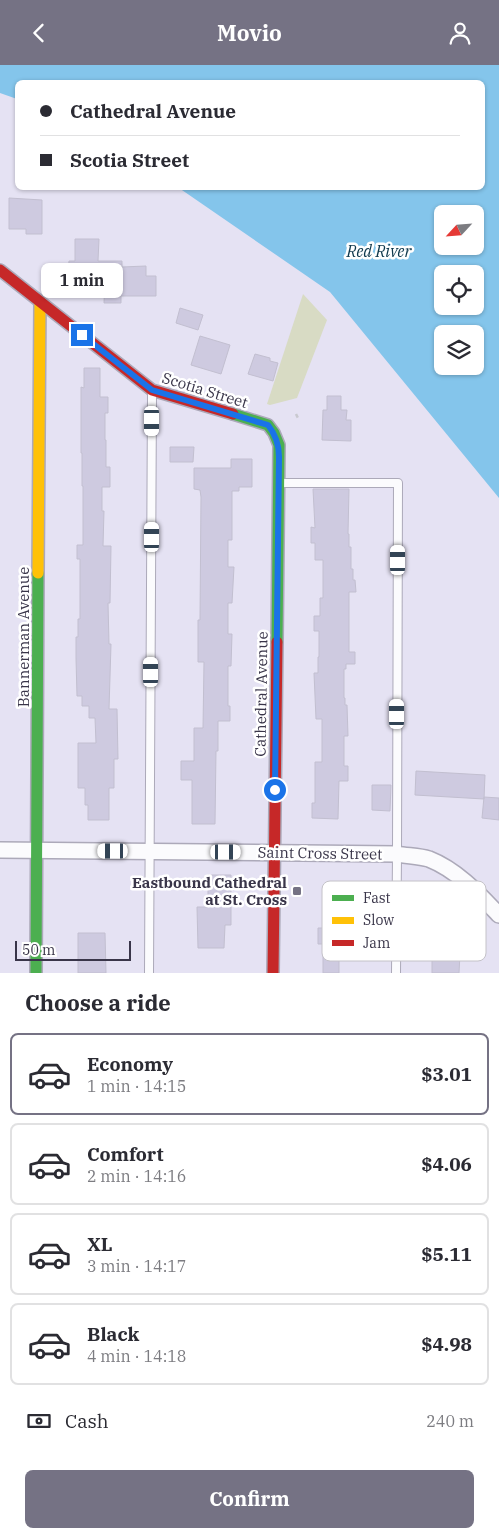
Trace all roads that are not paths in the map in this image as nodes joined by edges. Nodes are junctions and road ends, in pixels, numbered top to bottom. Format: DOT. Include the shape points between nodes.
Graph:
graph roads {
  1 [pos="0,270"];
  2 [pos="40,302"];
  3 [pos="152,390"];
  4 [pos="279,445"];
  5 [pos="278,483"];
  6 [pos="0,850"];
  7 [pos="36,851"];
  8 [pos="150,851"];
  9 [pos="274,852"];
  10 [pos="397,854"];
  11 [pos="397,881"];
  12 [pos="465,881"];
  13 [pos="486,902"];
  14 [pos="499,915"];
  15 [pos="36,973"];
  16 [pos="149,973"];
  17 [pos="273,973"];
  1 -- 2 [label="street, Scotia Street"];
  2 -- 3 [label="street, Scotia Street"];
  2 -- 7 [label="street, Bannerman Avenue"];
  3 -- 4 [label="street, Scotia Street" via="268,425"];
  3 -- 8 [label="lane"];
  4 -- 5 [label="street, Cathedral Avenue"];
  5 -- 9 [label="street, Cathedral Avenue"];
  5 -- 10 [label="lane" via="398,483"];
  6 -- 7 [label="street, Saint Cross Street"];
  7 -- 8 [label="street, Saint Cross Street"];
  7 -- 15 [label="street, Bannerman Avenue"];
  8 -- 9 [label="street, Saint Cross Street"];
  8 -- 16 [label="lane"];
  9 -- 10 [label="street, Saint Cross Street"];
  9 -- 17 [label="street, Cathedral Avenue"];
  10 -- 11 [label="lane"];
  10 -- 12 [label="street, Saint Cross Street" via="427,859"];
  13 -- 14 [label="street, Saint Cross Street"];
}
